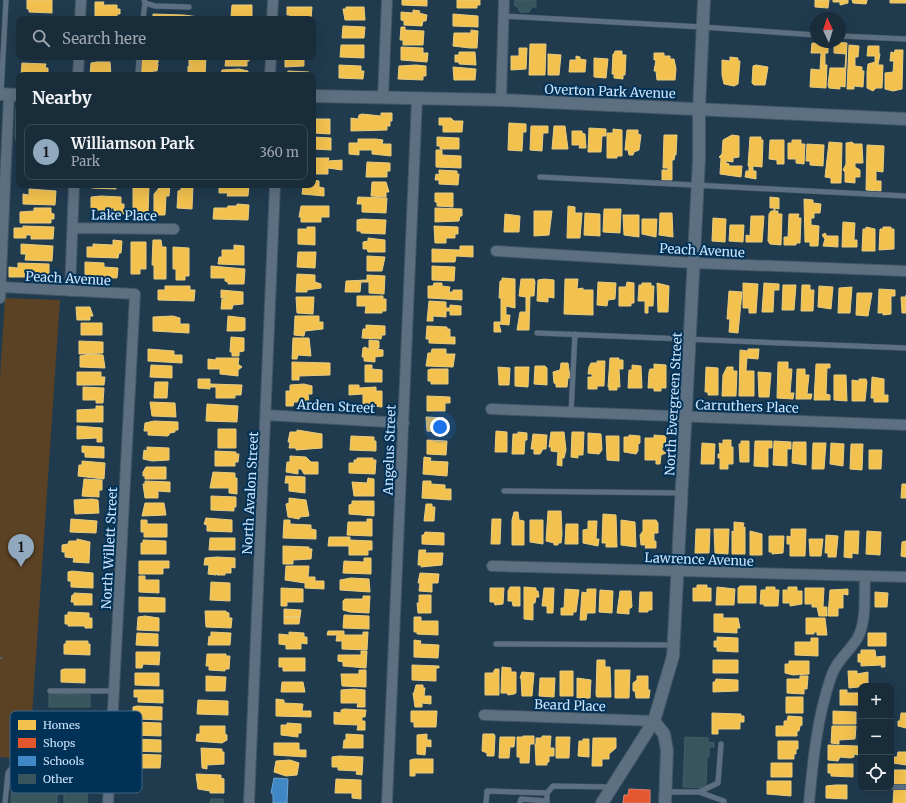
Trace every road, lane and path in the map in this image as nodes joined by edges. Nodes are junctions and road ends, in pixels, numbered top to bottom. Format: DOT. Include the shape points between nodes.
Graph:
graph roads {
  1 [pos="6,0"];
  2 [pos="81,0"];
  3 [pos="273,0"];
  4 [pos="388,0"];
  5 [pos="504,0"];
  6 [pos="704,0"];
  7 [pos="145,2"];
  8 [pos="189,7"];
  9 [pos="80,16"];
  10 [pos="143,16"];
  11 [pos="272,16"];
  12 [pos="504,16"];
  13 [pos="702,27"];
  14 [pos="810,35"];
  15 [pos="846,36"];
  16 [pos="906,39"];
  17 [pos="79,60"];
  18 [pos="139,60"];
  19 [pos="271,60"];
  20 [pos="78,72"];
  21 [pos="138,72"];
  22 [pos="270,72"];
  23 [pos="7,95"];
  24 [pos="316,96"];
  25 [pos="383,98"];
  26 [pos="417,99"];
  27 [pos="501,100"];
  28 [pos="699,109"];
  29 [pos="906,119"];
  30 [pos="540,178"];
  31 [pos="698,187"];
  32 [pos="74,188"];
  33 [pos="275,188"];
  34 [pos="906,196"];
  35 [pos="73,228"];
  36 [pos="174,229"];
  37 [pos="496,251"];
  38 [pos="694,263"];
  39 [pos="906,271"];
  40 [pos="1,287"];
  41 [pos="70,291"];
  42 [pos="135,294"];
  43 [pos="0,298"];
  44 [pos="537,333"];
  45 [pos="575,334"];
  46 [pos="691,339"];
  47 [pos="906,348"];
  48 [pos="491,409"];
  49 [pos="571,412"];
  50 [pos="266,414"];
  51 [pos="687,418"];
  52 [pos="404,423"];
  53 [pos="906,425"];
  54 [pos="504,491"];
  55 [pos="683,493"];
  56 [pos="492,566"];
  57 [pos="679,571"];
  58 [pos="864,576"];
  59 [pos="906,577"];
  60 [pos="496,644"];
  61 [pos="674,645"];
  62 [pos="0,658"];
  63 [pos="4,659"];
  64 [pos="50,691"];
  65 [pos="114,691"];
  66 [pos="113,711"];
  67 [pos="484,715"];
  68 [pos="654,721"];
  69 [pos="721,744"];
  70 [pos="10,770"];
  71 [pos="611,787"];
  72 [pos="894,787"];
  73 [pos="906,787"];
  74 [pos="699,792"];
  75 [pos="109,793"];
  76 [pos="547,793"];
  77 [pos="666,797"];
  78 [pos="547,802"];
  79 [pos="5,803"];
  80 [pos="108,803"];
  81 [pos="249,803"];
  82 [pos="387,803"];
  83 [pos="486,803"];
  84 [pos="520,803"];
  85 [pos="602,803"];
  86 [pos="724,803"];
  87 [pos="809,803"];
  1 -- 23 [label="lane"];
  2 -- 9 [label="street"];
  3 -- 11 [label="street"];
  4 -- 25 [label="street"];
  5 -- 12 [label="street"];
  6 -- 13 [label="street, North Evergreen Street"];
  7 -- 8 [label="lane" via="155,6"];
  7 -- 10 [label="lane"];
  12 -- 13 [label="lane"];
  12 -- 27 [label="street"];
  13 -- 14 [label="lane"];
  13 -- 28 [label="street, North Evergreen Street"];
  15 -- 16 [label="lane"];
  17 -- 20 [label="street"];
  18 -- 21 [label="lane"];
  19 -- 22 [label="street"];
  23 -- 40 [label="street"];
  24 -- 25 [label="street, Overton Park Avenue"];
  25 -- 26 [label="street, Overton Park Avenue"];
  26 -- 27 [label="street, Overton Park Avenue"];
  26 -- 52 [label="street, Angelus Street"];
  27 -- 28 [label="street, Overton Park Avenue"];
  28 -- 29 [label="street, Overton Park Avenue"];
  28 -- 31 [label="street, North Evergreen Street"];
  30 -- 31 [label="lane"];
  31 -- 34 [label="lane"];
  31 -- 38 [label="street, North Evergreen Street"];
  32 -- 35 [label="street"];
  33 -- 50 [label="street, North Avalon Street"];
  35 -- 36 [label="street, Lake Place"];
  35 -- 41 [label="street"];
  37 -- 38 [label="street, Peach Avenue"];
  38 -- 39 [label="street, Peach Avenue"];
  38 -- 46 [label="street, North Evergreen Street"];
  40 -- 41 [label="street, Peach Avenue"];
  40 -- 43 [label="street"];
  41 -- 42 [label="street, Peach Avenue"];
  42 -- 65 [label="street, North Willett Street"];
  44 -- 45 [label="lane"];
  45 -- 46 [label="lane"];
  45 -- 49 [label="lane"];
  46 -- 47 [label="lane"];
  46 -- 51 [label="street, North Evergreen Street"];
  48 -- 49 [label="street, Carruthers Place"];
  49 -- 51 [label="street, Carruthers Place"];
  50 -- 52 [label="street, Arden Street"];
  50 -- 81 [label="street, North Avalon Street"];
  51 -- 53 [label="street, Carruthers Place"];
  51 -- 55 [label="street, North Evergreen Street"];
  52 -- 82 [label="street, Angelus Street"];
  54 -- 55 [label="lane"];
  55 -- 57 [label="street, North Evergreen Street"];
  56 -- 57 [label="street, Lawrence Avenue"];
  57 -- 58 [label="street, Lawrence Avenue"];
  57 -- 61 [label="street, North Evergreen Street"];
  58 -- 59 [label="street, Lawrence Avenue"];
  58 -- 87 [label="street" via="862,624 857,638 836,665 831,678 816,735"];
  60 -- 61 [label="lane"];
  61 -- 68 [label="street, North Evergreen Street"];
  62 -- 63 [label="path"];
  64 -- 65 [label="lane"];
  65 -- 66 [label="street, North Willett Street"];
  67 -- 68 [label="street, Beard Place"];
  68 -- 71 [label="street, North Evergreen Street"];
  68 -- 77 [label="street" via="664,734 667,750"];
  69 -- 74 [label="lane" via="718,783"];
  70 -- 79 [label="lane"];
  71 -- 76 [label="lane" via="553,786"];
  71 -- 85 [label="street, North Evergreen Street"];
  72 -- 73 [label="lane"];
  74 -- 77 [label="lane"];
  74 -- 86 [label="lane"];
  75 -- 80 [label="street, North Willett Street"];
  76 -- 78 [label="lane"];
  76 -- 83 [label="lane" via="487,791"];
  78 -- 84 [label="lane" via="521,799"];
}
